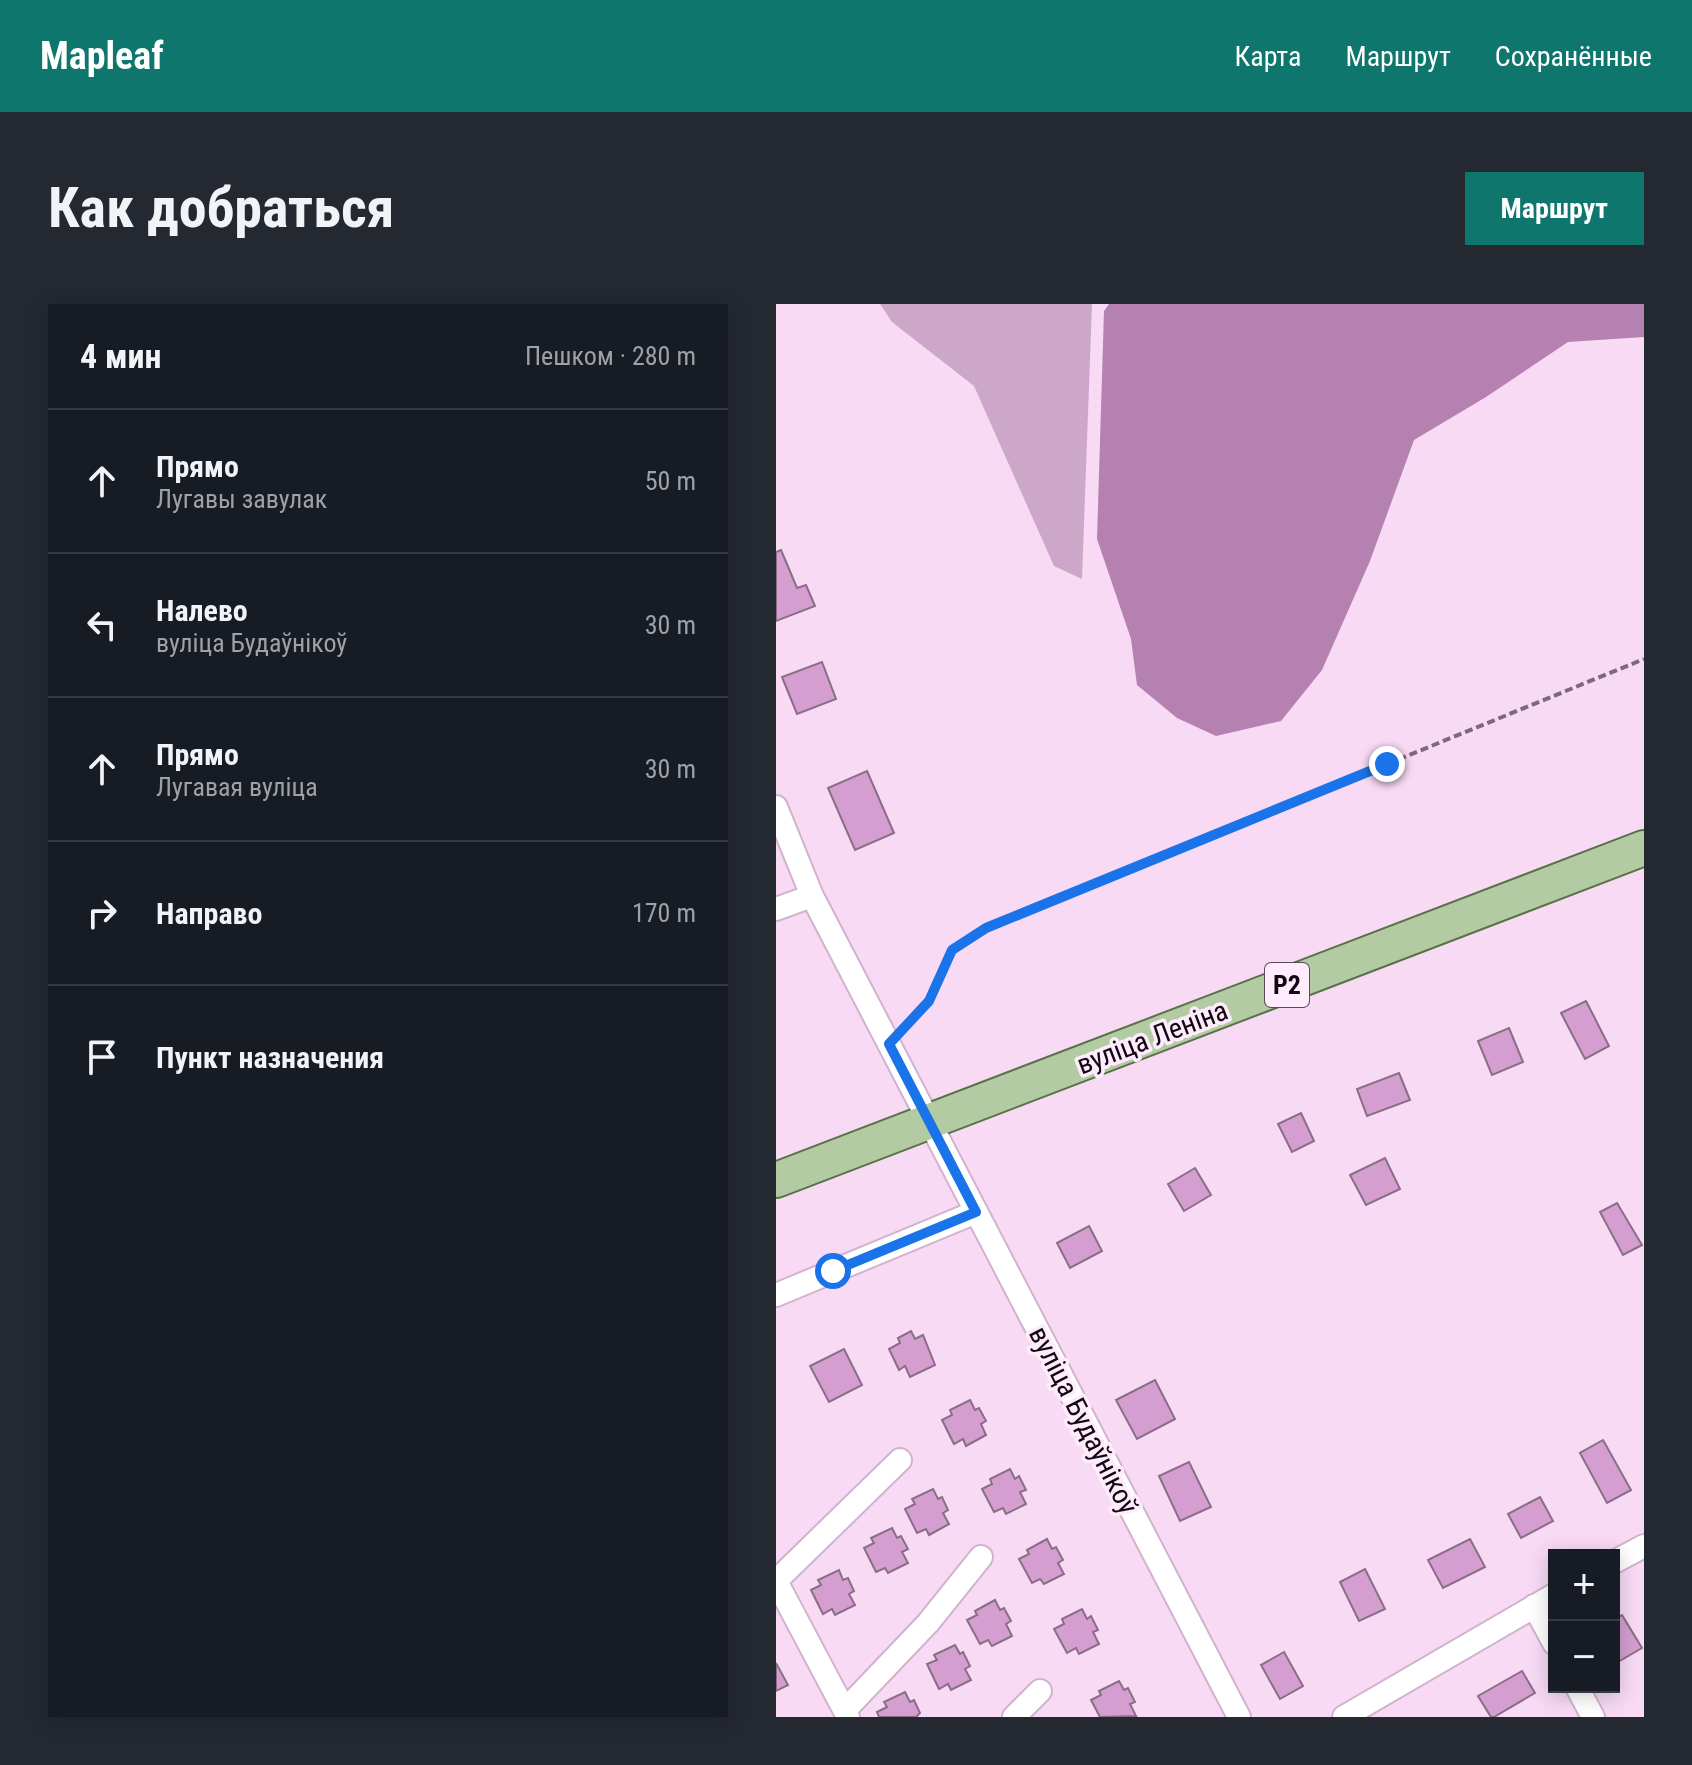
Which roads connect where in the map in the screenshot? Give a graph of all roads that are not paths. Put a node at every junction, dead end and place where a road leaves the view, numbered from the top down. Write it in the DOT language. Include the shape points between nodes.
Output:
graph roads {
  1 [pos="776,807"];
  2 [pos="1644,848"];
  3 [pos="812,896"];
  4 [pos="776,909"];
  5 [pos="929,1122"];
  6 [pos="776,1180"];
  7 [pos="976,1212"];
  8 [pos="776,1295"];
  9 [pos="900,1460"];
  10 [pos="1644,1546"];
  11 [pos="981,1557"];
  12 [pos="1620,1559"];
  13 [pos="1544,1601"];
  14 [pos="1549,1621"];
  15 [pos="1040,1691"];
  16 [pos="1580,1693"];
  17 [pos="846,1714"];
  18 [pos="1014,1717"];
  19 [pos="1239,1717"];
  20 [pos="1344,1717"];
  21 [pos="1593,1717"];
  1 -- 3 [label="street, вуліца Будаўнікоў"];
  2 -- 5 [label="main road, вуліца Леніна / Р2"];
  3 -- 4 [label="street"];
  3 -- 5 [label="street, вуліца Будаўнікоў"];
  5 -- 6 [label="main road, Р2"];
  5 -- 7 [label="street, вуліца Будаўнікоў"];
  7 -- 8 [label="street"];
  7 -- 19 [label="street, вуліца Будаўнікоў"];
  9 -- 17 [label="street" via="776,1581"];
  10 -- 12 [label="street"];
  11 -- 17 [label="street"];
  13 -- 14 [label="street"];
  13 -- 20 [label="street"];
  15 -- 18 [label="street"];
  16 -- 21 [label="street"];
}
